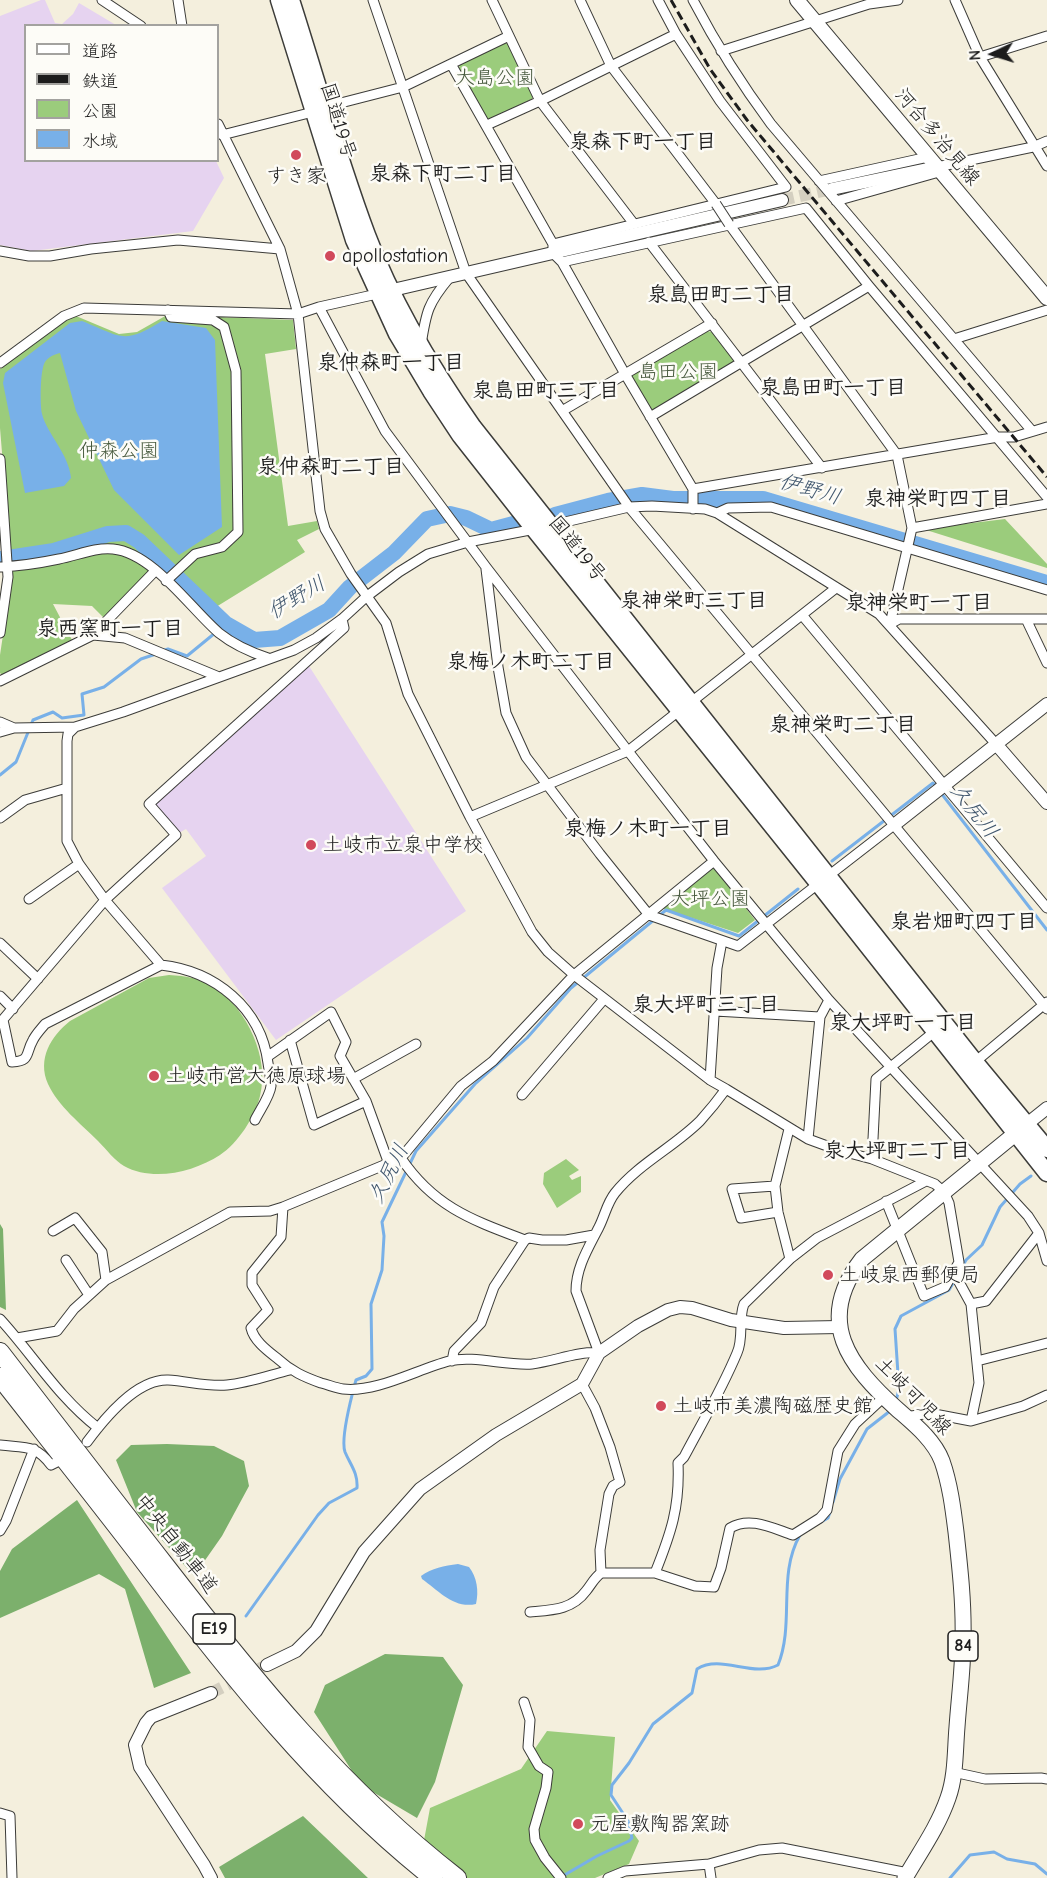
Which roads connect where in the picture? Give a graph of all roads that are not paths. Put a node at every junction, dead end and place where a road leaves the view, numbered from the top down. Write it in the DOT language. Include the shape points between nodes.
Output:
graph roads {
  1 [pos="102,0"];
  2 [pos="178,0"];
  3 [pos="279,0"];
  4 [pos="291,0"];
  5 [pos="373,0"];
  6 [pos="492,0"];
  7 [pos="580,0"];
  8 [pos="658,0"];
  9 [pos="693,0"];
  10 [pos="797,0"];
  11 [pos="898,0"];
  12 [pos="956,0"];
  13 [pos="868,2"];
  14 [pos="814,22"];
  15 [pos="138,24"];
  16 [pos="183,24"];
  17 [pos="676,34"];
  18 [pos="509,36"];
  19 [pos="1047,36"];
  20 [pos="721,51"];
  21 [pos="980,57"];
  22 [pos="451,64"];
  23 [pos="611,66"];
  24 [pos="403,87"];
  25 [pos="540,101"];
  26 [pos="319,109"];
  27 [pos="487,125"];
  28 [pos="219,127"];
  29 [pos="222,135"];
  30 [pos="1047,141"];
  31 [pos="1034,147"];
  32 [pos="935,165"];
  33 [pos="1047,166"];
  34 [pos="819,181"];
  35 [pos="834,195"];
  36 [pos="782,200"];
  37 [pos="716,204"];
  38 [pos="634,224"];
  39 [pos="729,224"];
  40 [pos="649,242"];
  41 [pos="280,249"];
  42 [pos="0,251"];
  43 [pos="556,253"];
  44 [pos="466,273"];
  45 [pos="450,278"];
  46 [pos="869,286"];
  47 [pos="384,292"];
  48 [pos="1047,298"];
  49 [pos="319,307"];
  50 [pos="168,310"];
  51 [pos="1047,310"];
  52 [pos="298,314"];
  53 [pos="712,323"];
  54 [pos="803,326"];
  55 [pos="954,339"];
  56 [pos="421,348"];
  57 [pos="0,363"];
  58 [pos="741,364"];
  59 [pos="625,374"];
  60 [pos="562,411"];
  61 [pos="650,417"];
  62 [pos="1047,427"];
  63 [pos="1032,431"];
  64 [pos="998,437"];
  65 [pos="897,455"];
  66 [pos="0,459"];
  67 [pos="822,468"];
  68 [pos="693,489"];
  69 [pos="1047,496"];
  70 [pos="1047,504"];
  71 [pos="629,507"];
  72 [pos="693,509"];
  73 [pos="717,513"];
  74 [pos="542,528"];
  75 [pos="912,528"];
  76 [pos="468,542"];
  77 [pos="908,547"];
  78 [pos="4,567"];
  79 [pos="486,567"];
  80 [pos="156,572"];
  81 [pos="166,581"];
  82 [pos="836,588"];
  83 [pos="1047,590"];
  84 [pos="363,593"];
  85 [pos="802,615"];
  86 [pos="342,619"];
  87 [pos="1026,619"];
  88 [pos="1047,619"];
  89 [pos="890,624"];
  90 [pos="0,632"];
  91 [pos="93,635"];
  92 [pos="751,654"];
  93 [pos="268,658"];
  94 [pos="1047,663"];
  95 [pos="219,677"];
  96 [pos="0,681"];
  97 [pos="1047,704"];
  98 [pos="685,707"];
  99 [pos="0,722"];
  100 [pos="75,727"];
  101 [pos="19,728"];
  102 [pos="0,732"];
  103 [pos="996,744"];
  104 [pos="628,751"];
  105 [pos="547,785"];
  106 [pos="944,786"];
  107 [pos="67,788"];
  108 [pos="1047,802"];
  109 [pos="470,817"];
  110 [pos="0,818"];
  111 [pos="894,825"];
  112 [pos="714,861"];
  113 [pos="79,864"];
  114 [pos="823,879"];
  115 [pos="29,899"];
  116 [pos="105,900"];
  117 [pos="1047,908"];
  118 [pos="650,915"];
  119 [pos="768,925"];
  120 [pos="722,941"];
  121 [pos="0,943"];
  122 [pos="162,965"];
  123 [pos="574,975"];
  124 [pos="38,979"];
  125 [pos="0,996"];
  126 [pos="604,999"];
  127 [pos="829,1000"];
  128 [pos="1046,1005"];
  129 [pos="13,1009"];
  130 [pos="716,1011"];
  131 [pos="820,1017"];
  132 [pos="1,1022"];
  133 [pos="934,1032"];
  134 [pos="290,1040"];
  135 [pos="416,1044"];
  136 [pos="267,1057"];
  137 [pos="975,1062"];
  138 [pos="891,1066"];
  139 [pos="353,1079"];
  140 [pos="710,1080"];
  141 [pos="726,1089"];
  142 [pos="522,1095"];
  143 [pos="366,1101"];
  144 [pos="1047,1108"];
  145 [pos="255,1120"];
  146 [pos="789,1129"];
  147 [pos="1022,1129"];
  148 [pos="808,1138"];
  149 [pos="1047,1149"];
  150 [pos="872,1159"];
  151 [pos="389,1164"];
  152 [pos="405,1164"];
  153 [pos="981,1164"];
  154 [pos="1047,1173"];
  155 [pos="926,1181"];
  156 [pos="775,1186"];
  157 [pos="944,1191"];
  158 [pos="886,1201"];
  159 [pos="284,1207"];
  160 [pos="778,1212"];
  161 [pos="897,1229"];
  162 [pos="53,1231"];
  163 [pos="1039,1233"];
  164 [pos="594,1235"];
  165 [pos="525,1240"];
  166 [pos="790,1259"];
  167 [pos="66,1260"];
  168 [pos="1047,1261"];
  169 [pos="959,1262"];
  170 [pos="106,1280"];
  171 [pos="89,1295"];
  172 [pos="970,1304"];
  173 [pos="0,1319"];
  174 [pos="741,1322"];
  175 [pos="839,1327"];
  176 [pos="17,1338"];
  177 [pos="1047,1342"];
  178 [pos="0,1352"];
  179 [pos="599,1353"];
  180 [pos="452,1361"];
  181 [pos="977,1361"];
  182 [pos="290,1370"];
  183 [pos="0,1377"];
  184 [pos="582,1384"];
  185 [pos="1047,1395"];
  186 [pos="886,1399"];
  187 [pos="903,1415"];
  188 [pos="971,1421"];
  189 [pos="98,1428"];
  190 [pos="87,1442"];
  191 [pos="0,1445"];
  192 [pos="34,1449"];
  193 [pos="59,1461"];
  194 [pos="3,1520"];
  195 [pos="0,1531"];
  196 [pos="601,1573"];
  197 [pos="655,1573"];
  198 [pos="530,1612"];
  199 [pos="267,1665"];
  200 [pos="211,1693"];
  201 [pos="524,1702"];
  202 [pos="953,1772"];
  203 [pos="1047,1779"];
  204 [pos="0,1813"];
  205 [pos="709,1864"];
  206 [pos="660,1868"];
  207 [pos="906,1875"];
  208 [pos="12,1878"];
  209 [pos="211,1878"];
  210 [pos="433,1878"];
  211 [pos="457,1878"];
  212 [pos="561,1878"];
  213 [pos="608,1878"];
  214 [pos="662,1878"];
  215 [pos="711,1878"];
  1 -- 15 [label="street"];
  2 -- 16 [label="street"];
  3 -- 26 [label="highway, 国道19号"];
  4 -- 26 [label="highway, 国道19号"];
  5 -- 24 [label="street"];
  6 -- 18 [label="street"];
  7 -- 23 [label="street"];
  8 -- 17 [label="street"];
  9 -- 20 [label="street"];
  10 -- 14 [label="main road, 河合多治見線"];
  11 -- 13 [label="street"];
  12 -- 21 [label="street"];
  13 -- 14 [label="street"];
  14 -- 20 [label="street"];
  14 -- 32 [label="main road, 河合多治見線"];
  17 -- 23 [label="street"];
  17 -- 37 [label="street" via="720,101 786,187"];
  18 -- 22 [label="street"];
  18 -- 25 [label="street"];
  19 -- 21 [label="street"];
  20 -- 34 [label="street" via="771,124"];
  21 -- 31 [label="street"];
  22 -- 24 [label="street"];
  22 -- 27 [label="street"];
  23 -- 25 [label="street"];
  23 -- 37 [label="street"];
  24 -- 26 [label="street"];
  24 -- 44 [label="street"];
  25 -- 27 [label="street"];
  25 -- 38 [label="street"];
  26 -- 29 [label="street"];
  26 -- 47 [label="highway, 国道19号"];
  27 -- 43 [label="street"];
  28 -- 29 [label="street"];
  29 -- 41 [label="street"];
  30 -- 31 [label="street"];
  31 -- 32 [label="street"];
  31 -- 33 [label="street"];
  32 -- 34 [label="street"];
  32 -- 35 [label="street"];
  32 -- 48 [label="main road, 河合多治見線"];
  34 -- 35 [label="street"];
  35 -- 55 [label="street"];
  36 -- 43 [label="street"];
  37 -- 38 [label="street"];
  37 -- 39 [label="street, bridge"];
  38 -- 43 [label="street"];
  39 -- 40 [label="street"];
  39 -- 46 [label="street" via="806,208"];
  39 -- 54 [label="street"];
  40 -- 43 [label="street"];
  40 -- 53 [label="street"];
  41 -- 42 [label="street" via="178,240 50,256"];
  41 -- 52 [label="street"];
  43 -- 44 [label="street"];
  43 -- 59 [label="street"];
  44 -- 45 [label="street"];
  44 -- 60 [label="street"];
  45 -- 47 [label="street"];
  45 -- 56 [label="street" via="429,306"];
  46 -- 54 [label="street"];
  46 -- 64 [label="street"];
  47 -- 49 [label="street"];
  47 -- 56 [label="highway, 国道19号"];
  47 -- 74 [label="highway, 国道19号" via="397,334 460,435"];
  49 -- 52 [label="street"];
  49 -- 76 [label="street" via="385,431"];
  50 -- 52 [label="street"];
  50 -- 57 [label="street" via="84,308 64,316"];
  50 -- 81 [label="street" via="171,316 213,320 224,327 236,371 238,532 222,547 195,554"];
  51 -- 55 [label="street"];
  52 -- 84 [label="street" via="320,511 325,529"];
  53 -- 58 [label="street"];
  53 -- 59 [label="street"];
  54 -- 58 [label="street"];
  54 -- 65 [label="street"];
  55 -- 63 [label="street"];
  56 -- 74 [label="highway, 国道19号"];
  58 -- 61 [label="street"];
  58 -- 67 [label="street"];
  59 -- 60 [label="street"];
  59 -- 61 [label="street"];
  60 -- 71 [label="street"];
  61 -- 68 [label="street"];
  62 -- 63 [label="street"];
  63 -- 64 [label="street"];
  64 -- 65 [label="street"];
  64 -- 69 [label="street"];
  65 -- 67 [label="street"];
  65 -- 75 [label="street"];
  66 -- 78 [label="street" via="7,551"];
  67 -- 68 [label="street"];
  68 -- 72 [label="street"];
  70 -- 75 [label="street"];
  71 -- 72 [label="street"];
  71 -- 74 [label="street"];
  71 -- 92 [label="street"];
  72 -- 73 [label="street"];
  73 -- 77 [label="street" via="728,508 771,507"];
  73 -- 82 [label="street"];
  74 -- 76 [label="street"];
  74 -- 98 [label="highway, 国道19号"];
  75 -- 77 [label="street"];
  76 -- 79 [label="street"];
  76 -- 84 [label="street" via="428,554"];
  77 -- 83 [label="street"];
  77 -- 89 [label="street"];
  78 -- 80 [label="street" via="107,548 128,552"];
  78 -- 90 [label="street" via="8,577"];
  79 -- 104 [label="street"];
  79 -- 105 [label="street" via="506,713 526,757"];
  80 -- 81 [label="street"];
  80 -- 91 [label="street"];
  81 -- 93 [label="street" via="220,634 243,649"];
  82 -- 85 [label="street"];
  82 -- 89 [label="street"];
  84 -- 86 [label="street"];
  84 -- 109 [label="street" via="386,623 408,694"];
  85 -- 92 [label="street"];
  85 -- 106 [label="street"];
  86 -- 93 [label="street" via="294,650"];
  86 -- 116 [label="street" via="344,628 149,804 176,835"];
  87 -- 88 [label="street"];
  87 -- 89 [label="street" via="899,619"];
  87 -- 94 [label="street"];
  89 -- 103 [label="street"];
  91 -- 95 [label="street" via="125,638"];
  91 -- 96 [label="street"];
  92 -- 98 [label="street"];
  92 -- 111 [label="street"];
  93 -- 95 [label="street"];
  95 -- 100 [label="street"];
  97 -- 103 [label="street"];
  98 -- 104 [label="street"];
  98 -- 114 [label="highway, 国道19号"];
  99 -- 101 [label="street"];
  100 -- 101 [label="street"];
  100 -- 107 [label="street" via="67,741"];
  101 -- 102 [label="street"];
  103 -- 106 [label="street"];
  103 -- 108 [label="street"];
  104 -- 105 [label="street"];
  104 -- 112 [label="street"];
  105 -- 109 [label="street"];
  105 -- 118 [label="street"];
  106 -- 111 [label="street"];
  106 -- 117 [label="street"];
  107 -- 110 [label="street" via="25,800"];
  107 -- 113 [label="street" via="67,841"];
  109 -- 123 [label="street" via="532,932"];
  111 -- 114 [label="street"];
  111 -- 128 [label="street"];
  112 -- 118 [label="street"];
  112 -- 119 [label="street"];
  113 -- 115 [label="street"];
  113 -- 116 [label="street"];
  114 -- 119 [label="street"];
  114 -- 133 [label="highway, 国道19号"];
  114 -- 137 [label="highway, 国道19号"];
  116 -- 122 [label="street"];
  116 -- 124 [label="street"];
  118 -- 120 [label="street"];
  118 -- 123 [label="street"];
  119 -- 120 [label="street" via="738,946"];
  119 -- 127 [label="street"];
  120 -- 130 [label="street"];
  121 -- 124 [label="street"];
  122 -- 132 [label="street" via="45,1024 23,1062 12,1062"];
  122 -- 136 [label="street" via="181,967 224,988 257,1026"];
  123 -- 126 [label="street"];
  123 -- 152 [label="street" via="493,1061 461,1086"];
  124 -- 129 [label="street"];
  125 -- 129 [label="street"];
  126 -- 140 [label="street"];
  126 -- 142 [label="street"];
  127 -- 131 [label="street"];
  127 -- 138 [label="street"];
  128 -- 137 [label="street"];
  129 -- 132 [label="street"];
  130 -- 131 [label="street"];
  130 -- 140 [label="street"];
  131 -- 148 [label="street"];
  133 -- 138 [label="street"];
  133 -- 147 [label="highway, 国道19号"];
  134 -- 136 [label="street"];
  134 -- 139 [label="street" via="331,1012 346,1042 340,1056"];
  134 -- 143 [label="street" via="314,1125"];
  135 -- 139 [label="street"];
  136 -- 145 [label="street" via="271,1087"];
  137 -- 147 [label="highway, 国道19号"];
  138 -- 150 [label="street" via="876,1079"];
  138 -- 153 [label="street"];
  139 -- 143 [label="street"];
  140 -- 141 [label="street"];
  141 -- 146 [label="street"];
  141 -- 164 [label="street" via="699,1122 628,1178 614,1194"];
  143 -- 151 [label="street"];
  144 -- 147 [label="street"];
  146 -- 148 [label="street"];
  146 -- 156 [label="street"];
  147 -- 149 [label="highway, 国道19号"];
  147 -- 153 [label="main road, 土岐可児線 / 84"];
  147 -- 154 [label="highway, 国道19号"];
  148 -- 150 [label="street"];
  150 -- 155 [label="street"];
  151 -- 152 [label="street"];
  151 -- 159 [label="street"];
  152 -- 165 [label="street" via="456,1212"];
  153 -- 157 [label="main road, 土岐可児線 / 84"];
  153 -- 163 [label="street"];
  155 -- 157 [label="street"];
  155 -- 158 [label="street"];
  156 -- 160 [label="street"];
  156 -- 160 [label="street" via="732,1190 741,1218"];
  157 -- 161 [label="main road, 土岐可児線 / 84"];
  157 -- 169 [label="street"];
  158 -- 161 [label="street"];
  158 -- 166 [label="street" via="817,1238"];
  159 -- 170 [label="street" via="230,1212"];
  159 -- 182 [label="street" via="281,1237 252,1273 252,1285 268,1310 251,1328 266,1349"];
  160 -- 166 [label="street"];
  161 -- 169 [label="street" via="924,1296 945,1287"];
  161 -- 175 [label="main road, 土岐可児線 / 84" via="853,1271 843,1298"];
  162 -- 170 [label="street" via="75,1218 102,1252"];
  163 -- 168 [label="street"];
  163 -- 172 [label="street" via="986,1301"];
  164 -- 165 [label="street"];
  164 -- 179 [label="street" via="577,1277 576,1291"];
  165 -- 180 [label="street" via="494,1287 481,1323 454,1351"];
  166 -- 174 [label="street" via="744,1304"];
  167 -- 171 [label="street"];
  169 -- 172 [label="street" via="960,1282"];
  170 -- 171 [label="street"];
  171 -- 176 [label="street" via="57,1331"];
  172 -- 181 [label="street"];
  173 -- 176 [label="street"];
  174 -- 175 [label="street" via="784,1328"];
  174 -- 179 [label="street" via="680,1307 638,1326"];
  174 -- 197 [label="street" via="738,1351 678,1463 676,1516"];
  175 -- 186 [label="main road, 土岐可児線 / 84" via="856,1368"];
  176 -- 189 [label="street" via="80,1414"];
  177 -- 181 [label="street"];
  178 -- 211 [label="highway, 中央自動車道 / E19" via="299,1731 405,1836"];
  179 -- 180 [label="street" via="534,1364"];
  179 -- 184 [label="street"];
  180 -- 182 [label="street" via="356,1389 342,1389"];
  181 -- 188 [label="street" via="979,1383"];
  182 -- 189 [label="street" via="226,1385 155,1380 129,1396"];
  183 -- 210 [label="highway, 中央自動車道 / E19" via="247,1694 328,1784"];
  184 -- 196 [label="street" via="595,1408 620,1482 609,1494 600,1550"];
  184 -- 199 [label="street" via="496,1435 420,1489 364,1552 308,1641"];
  185 -- 188 [label="street"];
  186 -- 187 [label="main road, 土岐可児線 / 84"];
  186 -- 197 [label="street" via="855,1424 838,1451 827,1510 820,1518 793,1535 741,1521 730,1528 714,1587 695,1586"];
  187 -- 188 [label="street" via="929,1413"];
  187 -- 202 [label="main road, 土岐可児線 / 84" via="933,1445 941,1459 952,1503 963,1641"];
  189 -- 190 [label="street"];
  191 -- 192 [label="street"];
  192 -- 193 [label="street" via="51,1465"];
  192 -- 194 [label="street"];
  194 -- 195 [label="street"];
  196 -- 197 [label="street"];
  196 -- 198 [label="street" via="572,1605"];
  200 -- 209 [label="street" via="151,1717 135,1745 140,1767"];
  201 -- 212 [label="street" via="530,1720 528,1748 539,1766 548,1772 534,1829 535,1840"];
  202 -- 203 [label="street" via="985,1779"];
  202 -- 207 [label="main road, 土岐可児線 / 84" via="939,1821"];
  204 -- 208 [label="street" via="10,1816"];
  205 -- 206 [label="street"];
  205 -- 207 [label="street" via="782,1848"];
  205 -- 215 [label="street"];
  206 -- 213 [label="street" via="625,1870"];
  206 -- 214 [label="street"];
}
